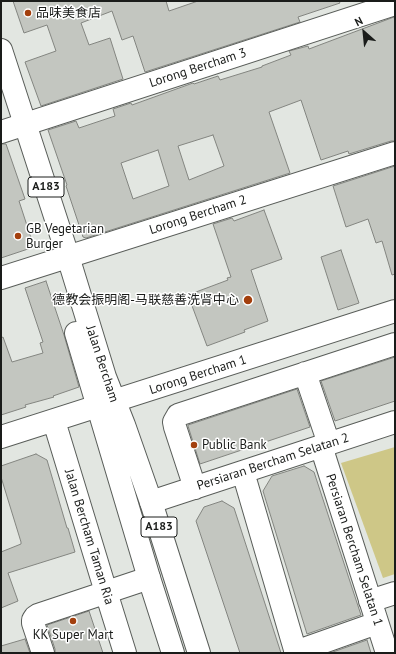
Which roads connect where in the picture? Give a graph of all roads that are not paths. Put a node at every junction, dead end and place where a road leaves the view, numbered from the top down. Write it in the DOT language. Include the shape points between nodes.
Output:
graph roads {
  1 [pos="395,4"];
  2 [pos="1,50"];
  3 [pos="1,84"];
  4 [pos="14,128"];
  5 [pos="395,152"];
  6 [pos="62,259"];
  7 [pos="1,278"];
  8 [pos="395,312"];
  9 [pos="395,344"];
  10 [pos="305,373"];
  11 [pos="106,404"];
  12 [pos="54,421"];
  13 [pos="395,422"];
  14 [pos="1,437"];
  15 [pos="325,445"];
  16 [pos="243,472"];
  17 [pos="195,488"];
  18 [pos="151,502"];
  19 [pos="148,578"];
  20 [pos="106,592"];
  21 [pos="395,593"];
  22 [pos="370,601"];
  23 [pos="377,623"];
  24 [pos="296,652"];
  25 [pos="43,653"];
  26 [pos="125,653"];
  27 [pos="172,653"];
  28 [pos="199,653"];
  29 [pos="387,653"];
  1 -- 4 [label="street, Lorong Bercham 3"];
  2 -- 4 [label="street, Jalan Bercham / A183"];
  3 -- 4 [label="street, Jalan Bercham / A183"];
  4 -- 6 [label="street, Jalan Bercham / A183"];
  5 -- 6 [label="street, Lorong Bercham 2"];
  6 -- 7 [label="street, Lorong Bercham 2"];
  6 -- 11 [label="street, Jalan Bercham / A183" via="105,377"];
  8 -- 11 [label="street, Lorong Bercham 1"];
  9 -- 10 [label="street"];
  10 -- 15 [label="street, Persiaran Bercham Selatan 1"];
  10 -- 17 [label="street" via="178,415 174,422 175,427"];
  11 -- 12 [label="street, Lorong Bercham 1"];
  11 -- 18 [label="street, Jalan Bercham / A183" via="124,425"];
  11 -- 19 [label="street, Jalan Bercham / A183"];
  12 -- 14 [label="street, Lorong Bercham 1"];
  12 -- 20 [label="street, Jalan Bercham Taman Ria"];
  13 -- 15 [label="street, Persiaran Bercham Selatan 2"];
  15 -- 16 [label="street, Persiaran Bercham Selatan 2"];
  15 -- 22 [label="street, Persiaran Bercham Selatan 1"];
  16 -- 17 [label="street, Persiaran Bercham Selatan 2"];
  16 -- 24 [label="street"];
  17 -- 18 [label="street, Persiaran Bercham Selatan 2"];
  18 -- 28 [label="street, Jalan Bercham / A183"];
  19 -- 20 [label="street"];
  19 -- 27 [label="street, Jalan Bercham / A183"];
  20 -- 25 [label="street" via="35,617 33,623"];
  20 -- 26 [label="street, Jalan Bercham Taman Ria"];
  21 -- 22 [label="street"];
  22 -- 23 [label="street, Persiaran Bercham Selatan 1"];
  23 -- 24 [label="street"];
  23 -- 29 [label="street, Persiaran Bercham Selatan 1"];
}
